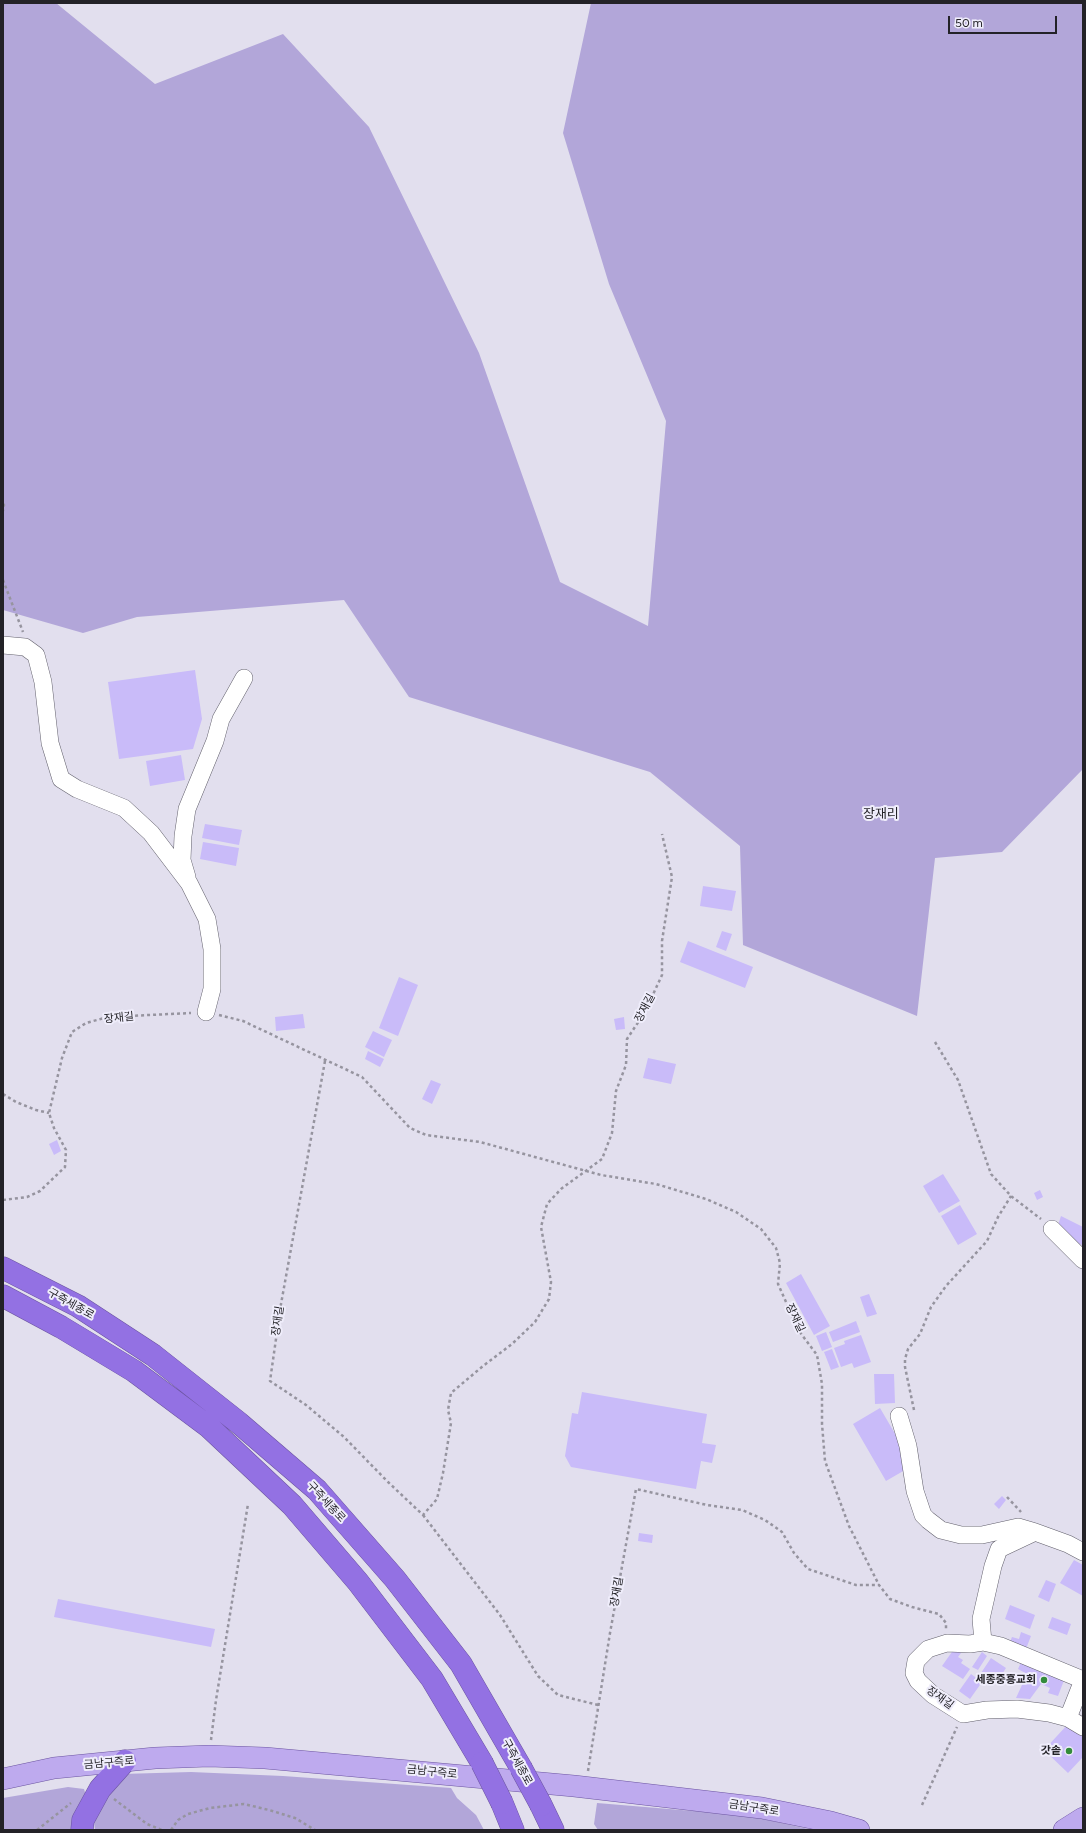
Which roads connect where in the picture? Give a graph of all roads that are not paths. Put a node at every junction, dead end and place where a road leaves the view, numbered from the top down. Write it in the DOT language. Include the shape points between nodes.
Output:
graph roads {
  1 [pos="3,645"];
  2 [pos="244,678"];
  3 [pos="189,883"];
  4 [pos="206,1012"];
  5 [pos="1052,1229"];
  6 [pos="1083,1260"];
  7 [pos="3,1268"];
  8 [pos="3,1296"];
  9 [pos="907,1414"];
  10 [pos="1035,1532"];
  11 [pos="1083,1552"];
  12 [pos="983,1642"];
  13 [pos="1083,1680"];
  14 [pos="1068,1718"];
  15 [pos="1083,1727"];
  16 [pos="125,1761"];
  17 [pos="3,1779"];
  18 [pos="1083,1818"];
  19 [pos="506,1819"];
  20 [pos="82,1830"];
  21 [pos="553,1830"];
  22 [pos="859,1830"];
  23 [pos="1064,1830"];
  1 -- 3 [label="street" via="25,647 36,655 43,682 50,743 61,779 77,789 124,808 151,833"];
  2 -- 3 [label="street" via="221,719 215,741 187,809 182,836 182,860"];
  3 -- 4 [label="street" via="207,919 212,949 212,989"];
  5 -- 6 [label="street"];
  7 -- 21 [label="highway, 구즉세종로, bridge" via="78,1306 153,1355 239,1423 317,1490 395,1579 461,1664 521,1768"];
  8 -- 19 [label="highway, bridge" via="134,1371 209,1427 292,1505 358,1582 432,1679 482,1763"];
  9 -- 10 [label="street" via="908,1446 915,1491 923,1515 928,1520 941,1530 961,1536 1018,1528"];
  10 -- 11 [label="street"];
  10 -- 12 [label="street" via="999,1549 981,1619"];
  12 -- 13 [label="street, 장재길" via="1001,1646"];
  12 -- 14 [label="street, 장재길" via="947,1643 928,1648 916,1661 914,1673 918,1681 933,1695 963,1714 1017,1709 1049,1712"];
  13 -- 14 [label="street, 장재길"];
  14 -- 15 [label="street, 장재길"];
  16 -- 17 [label="main road, 금남구즉로" via="54,1768"];
  16 -- 20 [label="highway" via="100,1789 83,1820"];
  16 -- 22 [label="main road, 금남구즉로" via="209,1756 273,1758 762,1808"];
  18 -- 23 [label="main road"];
}
